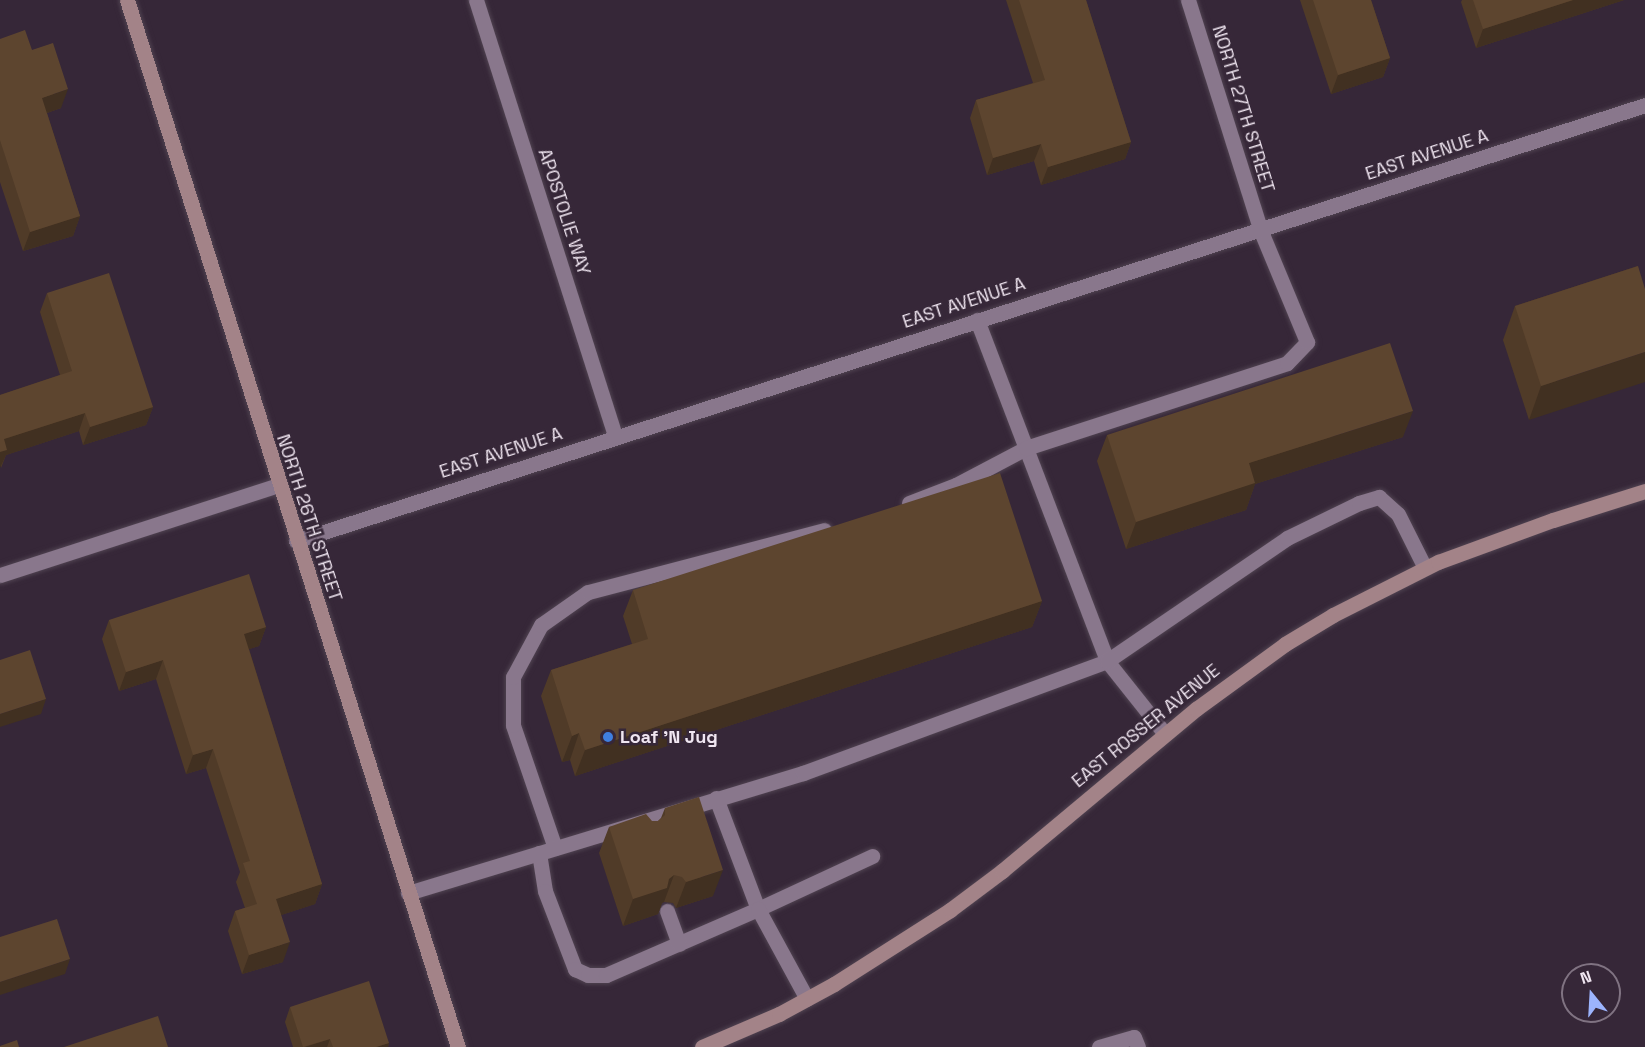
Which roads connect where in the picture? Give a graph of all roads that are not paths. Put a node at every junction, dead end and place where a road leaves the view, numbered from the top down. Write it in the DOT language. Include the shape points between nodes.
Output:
graph roads {
  1 [pos="127,0"];
  2 [pos="476,0"];
  3 [pos="1188,0"];
  4 [pos="1645,105"];
  5 [pos="1260,229"];
  6 [pos="977,320"];
  7 [pos="615,436"];
  8 [pos="1026,448"];
  9 [pos="278,485"];
  10 [pos="1645,490"];
  11 [pos="890,510"];
  12 [pos="834,527"];
  13 [pos="296,541"];
  14 [pos="1425,568"];
  15 [pos="0,575"];
  16 [pos="1107,661"];
  17 [pos="1165,734"];
  18 [pos="716,798"];
  19 [pos="642,820"];
  20 [pos="646,838"];
  21 [pos="555,848"];
  22 [pos="538,854"];
  23 [pos="872,856"];
  24 [pos="408,893"];
  25 [pos="758,909"];
  26 [pos="667,911"];
  27 [pos="679,944"];
  28 [pos="807,999"];
  29 [pos="1136,1042"];
  30 [pos="458,1047"];
  31 [pos="702,1047"];
  32 [pos="1099,1047"];
  1 -- 9 [label="street, NORTH 26TH STREET"];
  2 -- 7 [label="street, APOSTOLIE WAY"];
  3 -- 5 [label="street, NORTH 27TH STREET"];
  4 -- 5 [label="street, EAST AVENUE A"];
  5 -- 6 [label="street, EAST AVENUE A"];
  5 -- 8 [label="street, NORTH 27TH STREET" via="1307,342 1287,363"];
  6 -- 7 [label="street, EAST AVENUE A"];
  6 -- 8 [label="street"];
  7 -- 13 [label="street, EAST AVENUE A"];
  8 -- 11 [label="street" via="956,485"];
  8 -- 16 [label="street"];
  9 -- 13 [label="street, NORTH 26TH STREET"];
  9 -- 15 [label="street"];
  10 -- 14 [label="street, EAST ROSSER AVENUE"];
  12 -- 21 [label="street" via="588,592 541,625 513,676 513,725"];
  13 -- 24 [label="street, NORTH 26TH STREET"];
  14 -- 16 [label="street" via="1398,514 1379,497 1287,538"];
  14 -- 17 [label="street, EAST ROSSER AVENUE" via="1285,644"];
  16 -- 17 [label="street"];
  16 -- 18 [label="street" via="803,773"];
  17 -- 28 [label="street, EAST ROSSER AVENUE" via="950,910 892,950"];
  18 -- 19 [label="street"];
  18 -- 25 [label="street"];
  19 -- 20 [label="street"];
  19 -- 21 [label="street"];
  21 -- 22 [label="street"];
  22 -- 24 [label="street"];
  22 -- 27 [label="street" via="545,891 575,969 588,975 606,975"];
  23 -- 25 [label="street"];
  24 -- 30 [label="street, NORTH 26TH STREET"];
  25 -- 27 [label="street"];
  25 -- 28 [label="street"];
  26 -- 27 [label="street"];
  28 -- 31 [label="street, EAST ROSSER AVENUE"];
  29 -- 32 [label="street"];
}
